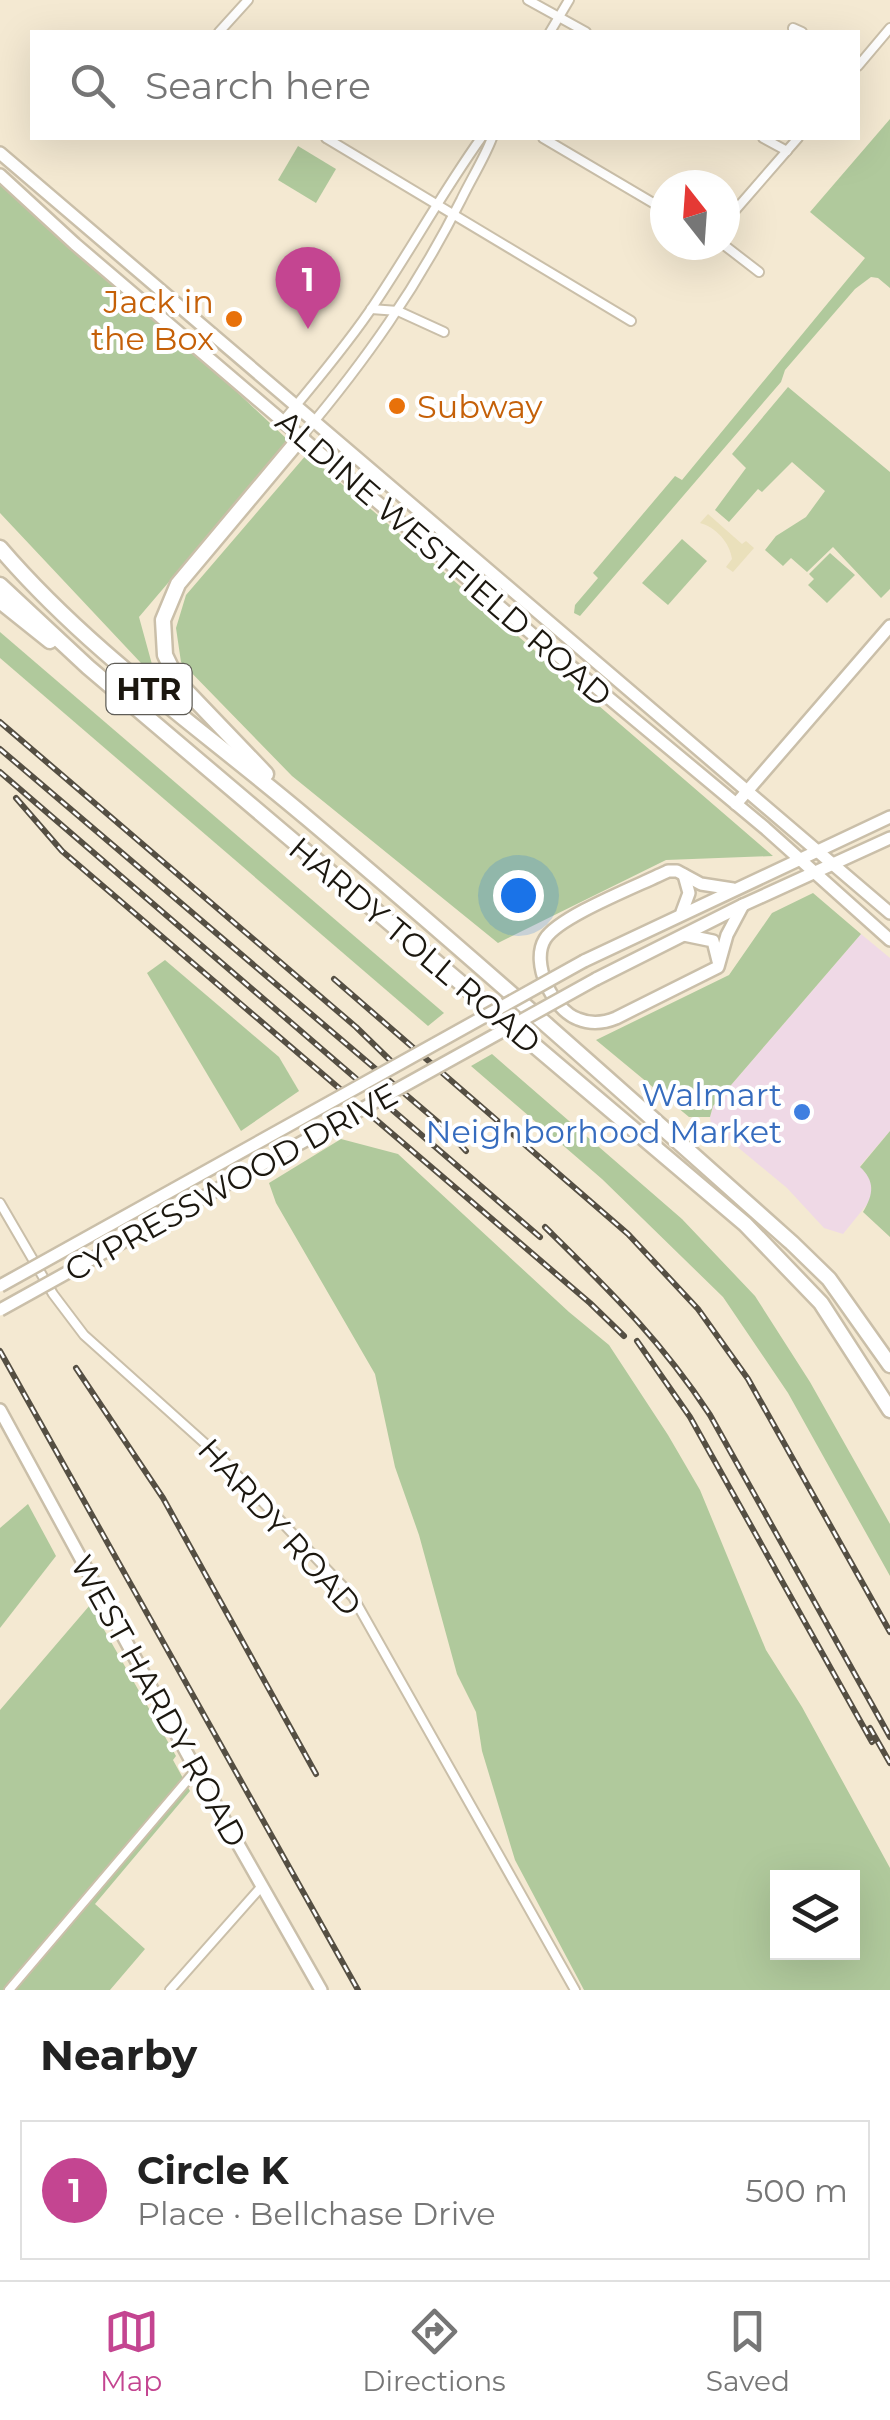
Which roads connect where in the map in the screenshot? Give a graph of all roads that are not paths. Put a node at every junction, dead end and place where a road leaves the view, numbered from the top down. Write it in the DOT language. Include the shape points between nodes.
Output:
graph roads {
  1 [pos="248,0"];
  2 [pos="528,0"];
  3 [pos="569,0"];
  4 [pos="558,18"];
  5 [pos="890,28"];
  6 [pos="222,30"];
  7 [pos="551,30"];
  8 [pos="582,30"];
  9 [pos="860,63"];
  10 [pos="329,140"];
  11 [pos="480,140"];
  12 [pos="491,140"];
  13 [pos="547,140"];
  14 [pos="767,140"];
  15 [pos="796,140"];
  16 [pos="786,151"];
  17 [pos="0,153"];
  18 [pos="0,174"];
  19 [pos="36,185"];
  20 [pos="25,198"];
  21 [pos="650,201"];
  22 [pos="434,204"];
  23 [pos="740,205"];
  24 [pos="454,214"];
  25 [pos="740,257"];
  26 [pos="760,272"];
  27 [pos="139,274"];
  28 [pos="128,288"];
  29 [pos="370,310"];
  30 [pos="398,311"];
  31 [pos="631,321"];
  32 [pos="444,332"];
  33 [pos="296,406"];
  34 [pos="283,421"];
  35 [pos="314,421"];
  36 [pos="302,436"];
  37 [pos="446,532"];
  38 [pos="0,548"];
  39 [pos="432,548"];
  40 [pos="0,585"];
  41 [pos="0,601"];
  42 [pos="546,619"];
  43 [pos="890,626"];
  44 [pos="532,634"];
  45 [pos="88,667"];
  46 [pos="648,706"];
  47 [pos="634,720"];
  48 [pos="749,790"];
  49 [pos="736,804"];
  50 [pos="890,817"];
  51 [pos="308,818"];
  52 [pos="765,828"];
  53 [pos="890,838"];
  54 [pos="866,849"];
  55 [pos="818,852"];
  56 [pos="800,860"];
  57 [pos="832,864"];
  58 [pos="814,872"];
  59 [pos="768,874"];
  60 [pos="684,875"];
  61 [pos="733,889"];
  62 [pos="868,897"];
  63 [pos="743,906"];
  64 [pos="682,912"];
  65 [pos="890,913"];
  66 [pos="684,935"];
  67 [pos="890,940"];
  68 [pos="718,967"];
  69 [pos="0,1203"];
  70 [pos="0,1286"];
  71 [pos="0,1310"];
  72 [pos="890,1365"];
  73 [pos="0,1410"];
  74 [pos="890,1410"];
  75 [pos="196,1770"];
  76 [pos="262,1886"];
  77 [pos="9,1990"];
  78 [pos="170,1990"];
  79 [pos="321,1990"];
  80 [pos="575,1990"];
  1 -- 6 [label="street"];
  2 -- 4 [label="street"];
  3 -- 4 [label="street"];
  4 -- 7 [label="street"];
  4 -- 8 [label="street"];
  5 -- 9 [label="street"];
  10 -- 22 [label="street"];
  11 -- 22 [label="street"];
  12 -- 24 [label="street"];
  13 -- 21 [label="street"];
  14 -- 16 [label="street"];
  15 -- 16 [label="street"];
  16 -- 23 [label="street"];
  17 -- 19 [label="main road, ALDINE WESTFIELD ROAD"];
  18 -- 20 [label="main road, ALDINE WESTFIELD ROAD"];
  19 -- 20 [label="main road"];
  19 -- 27 [label="main road, ALDINE WESTFIELD ROAD"];
  20 -- 28 [label="main road, ALDINE WESTFIELD ROAD"];
  22 -- 24 [label="street"];
  22 -- 29 [label="street"];
  24 -- 30 [label="street"];
  24 -- 31 [label="street"];
  25 -- 26 [label="street"];
  27 -- 28 [label="main road"];
  27 -- 33 [label="main road, ALDINE WESTFIELD ROAD"];
  28 -- 34 [label="main road, ALDINE WESTFIELD ROAD"];
  29 -- 30 [label="street"];
  29 -- 33 [label="street"];
  30 -- 32 [label="street"];
  30 -- 35 [label="street"];
  33 -- 34 [label="street"];
  33 -- 35 [label="main road, ALDINE WESTFIELD ROAD"];
  34 -- 36 [label="main road, ALDINE WESTFIELD ROAD"];
  35 -- 36 [label="street"];
  35 -- 37 [label="main road, ALDINE WESTFIELD ROAD"];
  36 -- 39 [label="main road, ALDINE WESTFIELD ROAD"];
  36 -- 51 [label="highway" via="178,584 162,632 178,682"];
  37 -- 39 [label="main road"];
  37 -- 42 [label="main road, ALDINE WESTFIELD ROAD"];
  38 -- 51 [label="highway, HARDY TOLL ROAD / HTR" via="104,652"];
  39 -- 44 [label="main road, ALDINE WESTFIELD ROAD"];
  40 -- 45 [label="highway, HARDY TOLL ROAD / HTR"];
  41 -- 45 [label="highway"];
  42 -- 44 [label="main road"];
  42 -- 46 [label="main road, ALDINE WESTFIELD ROAD"];
  43 -- 48 [label="main road"];
  44 -- 47 [label="main road, ALDINE WESTFIELD ROAD"];
  45 -- 74 [label="highway, HARDY TOLL ROAD / HTR" via="744,1224 821,1303"];
  46 -- 47 [label="main road"];
  46 -- 48 [label="main road, ALDINE WESTFIELD ROAD"];
  47 -- 49 [label="main road, ALDINE WESTFIELD ROAD"];
  48 -- 49 [label="main road"];
  48 -- 55 [label="main road, ALDINE WESTFIELD ROAD"];
  49 -- 52 [label="main road, ALDINE WESTFIELD ROAD"];
  50 -- 55 [label="main road, CYPRESSWOOD DRIVE"];
  51 -- 72 [label="highway, HARDY TOLL ROAD / HTR" via="794,1244 829,1279"];
  52 -- 56 [label="main road, ALDINE WESTFIELD ROAD"];
  52 -- 59 [label="main road" via="778,850"];
  53 -- 54 [label="main road, CYPRESSWOOD DRIVE"];
  54 -- 57 [label="main road, CYPRESSWOOD DRIVE"];
  54 -- 62 [label="main road" via="854,866"];
  55 -- 56 [label="main road, CYPRESSWOOD DRIVE"];
  55 -- 57 [label="main road, ALDINE WESTFIELD ROAD"];
  56 -- 58 [label="main road, ALDINE WESTFIELD ROAD"];
  56 -- 59 [label="main road, CYPRESSWOOD DRIVE"];
  57 -- 58 [label="main road, CYPRESSWOOD DRIVE"];
  57 -- 62 [label="main road, ALDINE WESTFIELD ROAD"];
  58 -- 63 [label="main road, CYPRESSWOOD DRIVE"];
  58 -- 67 [label="main road, ALDINE WESTFIELD ROAD"];
  59 -- 61 [label="main road, CYPRESSWOOD DRIVE"];
  60 -- 61 [label="main road"];
  60 -- 64 [label="main road" via="689,893"];
  60 -- 68 [label="main road" via="668,872 562,923 544,940 542,974 568,1013 599,1022"];
  61 -- 64 [label="main road, CYPRESSWOOD DRIVE"];
  62 -- 65 [label="main road, ALDINE WESTFIELD ROAD"];
  63 -- 66 [label="main road, CYPRESSWOOD DRIVE"];
  63 -- 68 [label="main road"];
  64 -- 70 [label="main road, CYPRESSWOOD DRIVE, bridge"];
  66 -- 68 [label="main road" via="713,941"];
  66 -- 71 [label="main road, CYPRESSWOOD DRIVE, bridge"];
  69 -- 80 [label="street, HARDY ROAD" via="84,1336 219,1456 353,1597"];
  73 -- 75 [label="main road, WEST HARDY ROAD"];
  75 -- 76 [label="main road, WEST HARDY ROAD"];
  75 -- 77 [label="street"];
  76 -- 78 [label="street"];
  76 -- 79 [label="main road, WEST HARDY ROAD"];
}
